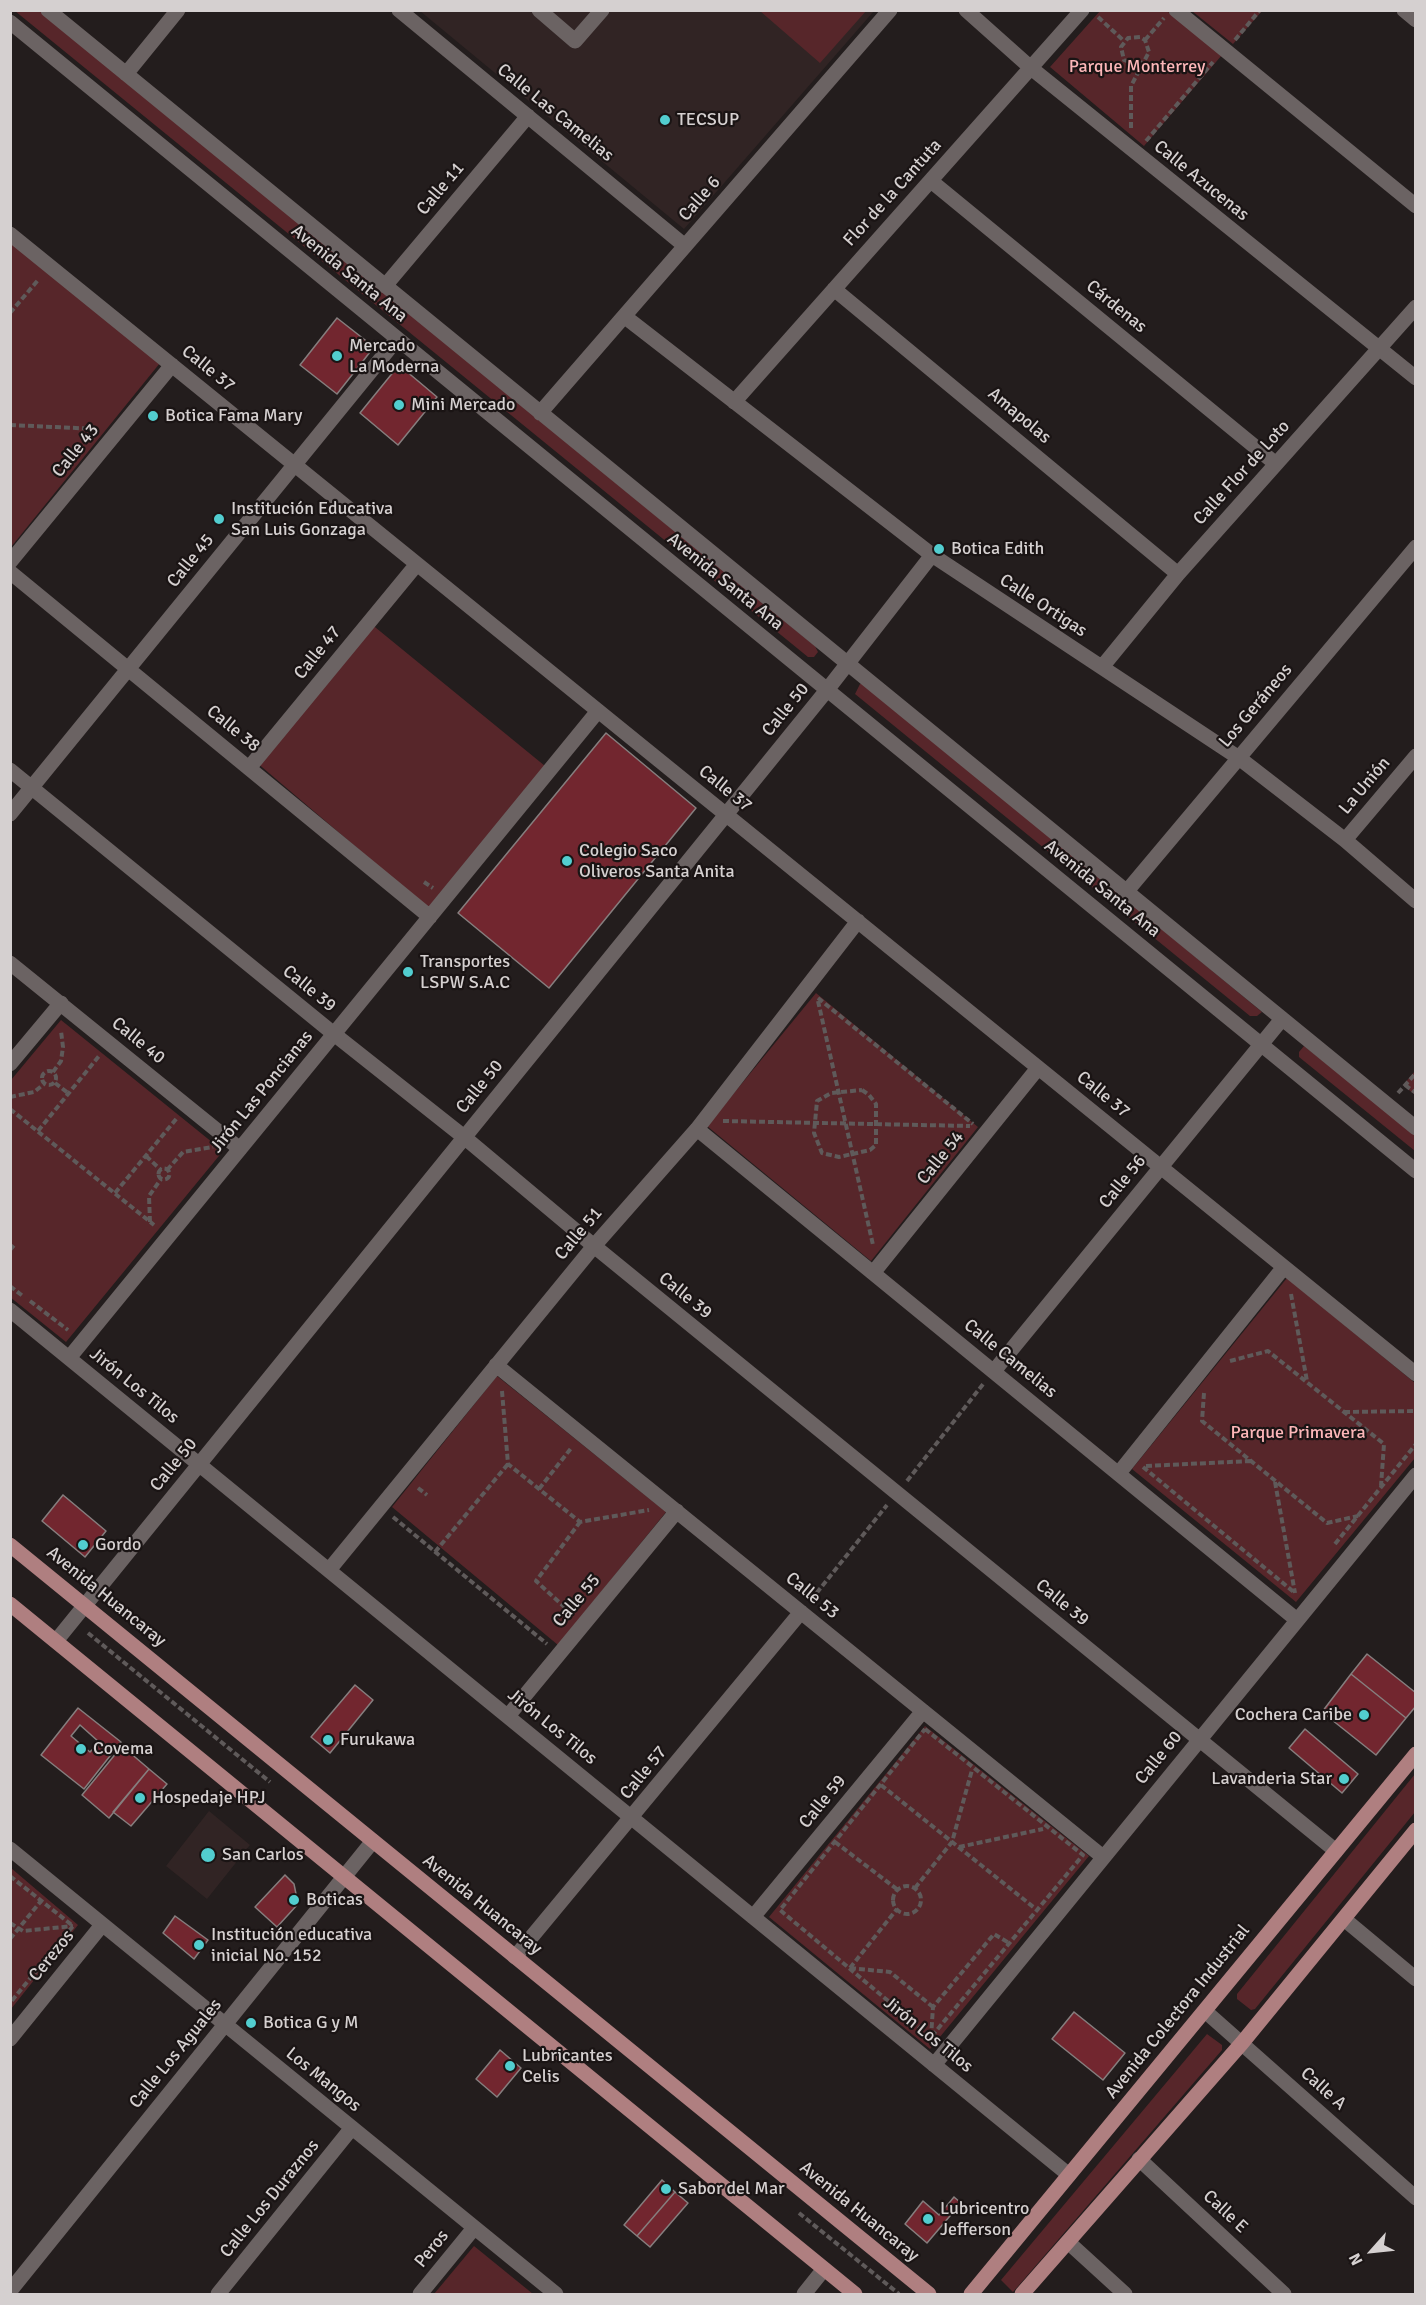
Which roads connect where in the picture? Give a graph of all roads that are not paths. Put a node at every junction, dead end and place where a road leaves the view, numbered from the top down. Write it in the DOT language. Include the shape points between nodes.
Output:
graph roads {
  1 [pos="48,10"];
  2 [pos="178,10"];
  3 [pos="399,10"];
  4 [pos="539,10"];
  5 [pos="602,10"];
  6 [pos="890,10"];
  7 [pos="966,10"];
  8 [pos="1082,10"];
  9 [pos="1404,10"];
  10 [pos="1171,12"];
  11 [pos="1416,20"];
  12 [pos="10,22"];
  13 [pos="1031,68"];
  14 [pos="126,74"];
  15 [pos="528,116"];
  16 [pos="931,181"];
  17 [pos="1416,206"];
  18 [pos="10,234"];
  19 [pos="685,246"];
  20 [pos="385,286"];
  21 [pos="834,289"];
  22 [pos="1416,307"];
  23 [pos="624,316"];
  24 [pos="398,339"];
  25 [pos="1379,349"];
  26 [pos="172,365"];
  27 [pos="1416,378"];
  28 [pos="734,402"];
  29 [pos="540,413"];
  30 [pos="1276,464"];
  31 [pos="295,465"];
  32 [pos="1416,547"];
  33 [pos="932,555"];
  34 [pos="10,562"];
  35 [pos="417,564"];
  36 [pos="10,572"];
  37 [pos="1178,574"];
  38 [pos="848,664"];
  39 [pos="1102,667"];
  40 [pos="129,669"];
  41 [pos="827,690"];
  42 [pos="598,711"];
  43 [pos="1416,756"];
  44 [pos="1239,758"];
  45 [pos="249,768"];
  46 [pos="10,770"];
  47 [pos="32,788"];
  48 [pos="10,814"];
  49 [pos="726,815"];
  50 [pos="1345,840"];
  51 [pos="1127,891"];
  52 [pos="1416,901"];
  53 [pos="430,917"];
  54 [pos="858,921"];
  55 [pos="10,963"];
  56 [pos="61,1003"];
  57 [pos="1282,1019"];
  58 [pos="334,1034"];
  59 [pos="1261,1045"];
  60 [pos="10,1064"];
  61 [pos="1038,1068"];
  62 [pos="1416,1128"];
  63 [pos="697,1130"];
  64 [pos="464,1137"];
  65 [pos="240,1149"];
  66 [pos="1161,1167"];
  67 [pos="1416,1172"];
  68 [pos="594,1246"];
  69 [pos="1284,1267"];
  70 [pos="873,1273"];
  71 [pos="10,1310"];
  72 [pos="69,1358"];
  73 [pos="496,1365"];
  74 [pos="994,1371"];
  75 [pos="1416,1374"];
  76 [pos="200,1464"];
  77 [pos="1119,1473"];
  78 [pos="1416,1475"];
  79 [pos="676,1511"];
  80 [pos="11,1547"];
  81 [pos="329,1570"];
  82 [pos="10,1604"];
  83 [pos="85,1606"];
  84 [pos="801,1612"];
  85 [pos="1297,1620"];
  86 [pos="56,1641"];
  87 [pos="923,1711"];
  88 [pos="508,1716"];
  89 [pos="1199,1740"];
  90 [pos="1416,1754"];
  91 [pos="632,1818"];
  92 [pos="1416,1830"];
  93 [pos="373,1841"];
  94 [pos="10,1849"];
  95 [pos="1336,1851"];
  96 [pos="1103,1857"];
  97 [pos="344,1876"];
  98 [pos="753,1917"];
  99 [pos="1344,1919"];
  100 [pos="102,1925"];
  101 [pos="515,1957"];
  102 [pos="1416,1979"];
  103 [pos="1205,2011"];
  104 [pos="225,2025"];
  105 [pos="10,2039"];
  106 [pos="1242,2043"];
  107 [pos="934,2065"];
  108 [pos="351,2129"];
  109 [pos="1139,2159"];
  110 [pos="1069,2175"];
  111 [pos="1416,2198"];
  112 [pos="474,2228"];
  113 [pos="1068,2242"];
  114 [pos="824,2269"];
  115 [pos="10,2291"];
  116 [pos="218,2295"];
  117 [pos="420,2295"];
  118 [pos="556,2295"];
  119 [pos="804,2295"];
  120 [pos="855,2295"];
  121 [pos="929,2295"];
  122 [pos="971,2295"];
  123 [pos="1022,2295"];
  124 [pos="1125,2295"];
  125 [pos="1284,2295"];
  1 -- 14 [label="street, Avenida Santa Ana"];
  2 -- 14 [label="street"];
  3 -- 15 [label="street, Calle Las Camelias"];
  4 -- 5 [label="street" via="575,42"];
  6 -- 19 [label="street, Calle 6"];
  7 -- 13 [label="street, Calle Azucenas"];
  8 -- 13 [label="street, Flor de la Cantuta"];
  9 -- 11 [label="street"];
  10 -- 17 [label="street" via="1229,46"];
  12 -- 24 [label="street, Avenida Santa Ana"];
  13 -- 16 [label="street, Flor de la Cantuta"];
  13 -- 25 [label="street, Calle Azucenas"];
  14 -- 20 [label="street, Avenida Santa Ana"];
  15 -- 19 [label="street, Calle Las Camelias"];
  15 -- 20 [label="street, Calle 11"];
  16 -- 21 [label="street, Flor de la Cantuta"];
  16 -- 30 [label="street, Cárdenas"];
  18 -- 26 [label="street, Calle 37"];
  19 -- 23 [label="street, Calle 6"];
  20 -- 29 [label="street, Avenida Santa Ana"];
  21 -- 28 [label="street, Flor de la Cantuta"];
  21 -- 37 [label="street, Amapolas"];
  22 -- 25 [label="street, Calle Flor de Loto"];
  23 -- 28 [label="street, Calle Ortigas"];
  23 -- 29 [label="street, Calle 6"];
  24 -- 31 [label="street, Calle 45"];
  24 -- 41 [label="street, Avenida Santa Ana"];
  25 -- 27 [label="street, Calle Azucenas"];
  25 -- 30 [label="street, Calle Flor de Loto"];
  26 -- 31 [label="street, Calle 37"];
  26 -- 34 [label="street, Calle 43"];
  28 -- 33 [label="street, Calle Ortigas"];
  29 -- 38 [label="street, Avenida Santa Ana"];
  30 -- 37 [label="street, Calle Flor de Loto"];
  31 -- 35 [label="street, Calle 37"];
  31 -- 40 [label="street, Calle 45"];
  32 -- 44 [label="street, Los Geráneos"];
  33 -- 38 [label="street, Calle 50"];
  33 -- 39 [label="street, Calle Ortigas"];
  35 -- 42 [label="street, Calle 37"];
  35 -- 45 [label="street, Calle 47"];
  36 -- 40 [label="street, Calle 38"];
  37 -- 39 [label="street, Calle Flor de Loto"];
  38 -- 41 [label="street, Calle 50"];
  38 -- 51 [label="street, Avenida Santa Ana"];
  39 -- 44 [label="street, Calle Ortigas"];
  40 -- 45 [label="street, Calle 38"];
  40 -- 47 [label="street, Calle 45"];
  41 -- 49 [label="street, Calle 50"];
  41 -- 59 [label="street, Avenida Santa Ana"];
  42 -- 49 [label="street, Calle 37"];
  42 -- 53 [label="street, Jirón Las Poncianas"];
  43 -- 50 [label="street, La Unión"];
  44 -- 50 [label="street, Calle Ortigas"];
  44 -- 51 [label="street, Los Geráneos"];
  45 -- 53 [label="street, Calle 38"];
  46 -- 47 [label="street, Calle 39"];
  47 -- 48 [label="street, Calle 45"];
  47 -- 58 [label="street, Calle 39"];
  49 -- 54 [label="street, Calle 37"];
  49 -- 64 [label="street, Calle 50"];
  50 -- 52 [label="street, Calle Ortigas"];
  51 -- 57 [label="street, Avenida Santa Ana"];
  53 -- 58 [label="street, Jirón Las Poncianas"];
  54 -- 61 [label="street, Calle 37"];
  54 -- 63 [label="street, Calle 51" via="812,992"];
  55 -- 56 [label="street, Calle 40"];
  56 -- 60 [label="street"];
  56 -- 65 [label="street, Calle 40"];
  57 -- 59 [label="street, Calle 56"];
  57 -- 62 [label="street, Avenida Santa Ana"];
  58 -- 64 [label="street, Calle 39"];
  58 -- 65 [label="street, Jirón Las Poncianas"];
  59 -- 66 [label="street, Calle 56"];
  59 -- 67 [label="street, Avenida Santa Ana"];
  61 -- 66 [label="street, Calle 37"];
  61 -- 70 [label="street, Calle 54"];
  63 -- 68 [label="street, Calle 51"];
  63 -- 70 [label="street, Calle Camelias"];
  64 -- 68 [label="street, Calle 39"];
  64 -- 76 [label="street, Calle 50"];
  65 -- 72 [label="street, Jirón Las Poncianas"];
  66 -- 69 [label="street, Calle 37"];
  66 -- 74 [label="street, Calle 56"];
  68 -- 73 [label="street, Calle 51"];
  68 -- 89 [label="street, Calle 39"];
  69 -- 75 [label="street, Calle 37"];
  69 -- 77 [label="street"];
  70 -- 74 [label="street, Calle Camelias"];
  71 -- 72 [label="street, Jirón Los Tilos"];
  72 -- 76 [label="street, Jirón Los Tilos"];
  73 -- 79 [label="street, Calle 53"];
  73 -- 81 [label="street, Calle 51"];
  74 -- 77 [label="street, Calle Camelias"];
  76 -- 81 [label="street, Jirón Los Tilos"];
  76 -- 83 [label="street, Calle 50"];
  77 -- 85 [label="street, Calle Camelias"];
  78 -- 85 [label="street, Calle 60"];
  79 -- 84 [label="street, Calle 53"];
  79 -- 88 [label="street, Calle 55" via="553,1649"];
  80 -- 83 [label="main road, Avenida Huancaray"];
  81 -- 88 [label="street, Jirón Los Tilos"];
  82 -- 86 [label="main road"];
  83 -- 86 [label="street, Calle 50"];
  83 -- 93 [label="main road, Avenida Huancaray"];
  84 -- 87 [label="street, Calle 53"];
  84 -- 91 [label="street, Calle 57"];
  85 -- 89 [label="street, Calle 60"];
  86 -- 97 [label="main road"];
  87 -- 96 [label="street, Calle 53"];
  87 -- 98 [label="street, Calle 59"];
  88 -- 91 [label="street, Jirón Los Tilos"];
  89 -- 95 [label="street, Calle 39"];
  89 -- 96 [label="street, Calle 60"];
  90 -- 95 [label="main road, Avenida Colectora Industrial"];
  91 -- 98 [label="street, Jirón Los Tilos"];
  91 -- 101 [label="street, Calle 57"];
  92 -- 99 [label="main road"];
  93 -- 97 [label="street, Calle Los Aguales"];
  93 -- 101 [label="main road, Avenida Huancaray"];
  94 -- 100 [label="street, Los Mangos"];
  95 -- 103 [label="main road, Avenida Colectora Industrial"];
  96 -- 107 [label="street, Calle 60"];
  97 -- 104 [label="street, Calle Los Aguales"];
  97 -- 114 [label="main road"];
  98 -- 107 [label="street, Jirón Los Tilos"];
  99 -- 102 [label="street"];
  99 -- 106 [label="main road"];
  100 -- 104 [label="street, Los Mangos"];
  100 -- 105 [label="street, Cerezos"];
  101 -- 121 [label="main road, Avenida Huancaray"];
  103 -- 106 [label="street, Calle A"];
  103 -- 110 [label="main road, Avenida Colectora Industrial"];
  104 -- 108 [label="street, Los Mangos"];
  104 -- 115 [label="street, Calle Los Aguales"];
  106 -- 109 [label="main road"];
  106 -- 111 [label="street, Calle A"];
  107 -- 110 [label="street, Jirón Los Tilos"];
  108 -- 112 [label="street, Los Mangos"];
  108 -- 116 [label="street, Calle Los Duraznos"];
  109 -- 113 [label="main road"];
  109 -- 125 [label="street, Calle E"];
  110 -- 122 [label="main road, Avenida Colectora Industrial"];
  112 -- 117 [label="street, Peros"];
  112 -- 118 [label="street, Los Mangos"];
  113 -- 123 [label="main road"];
  113 -- 124 [label="street"];
  114 -- 119 [label="street"];
  114 -- 120 [label="main road"];
}
